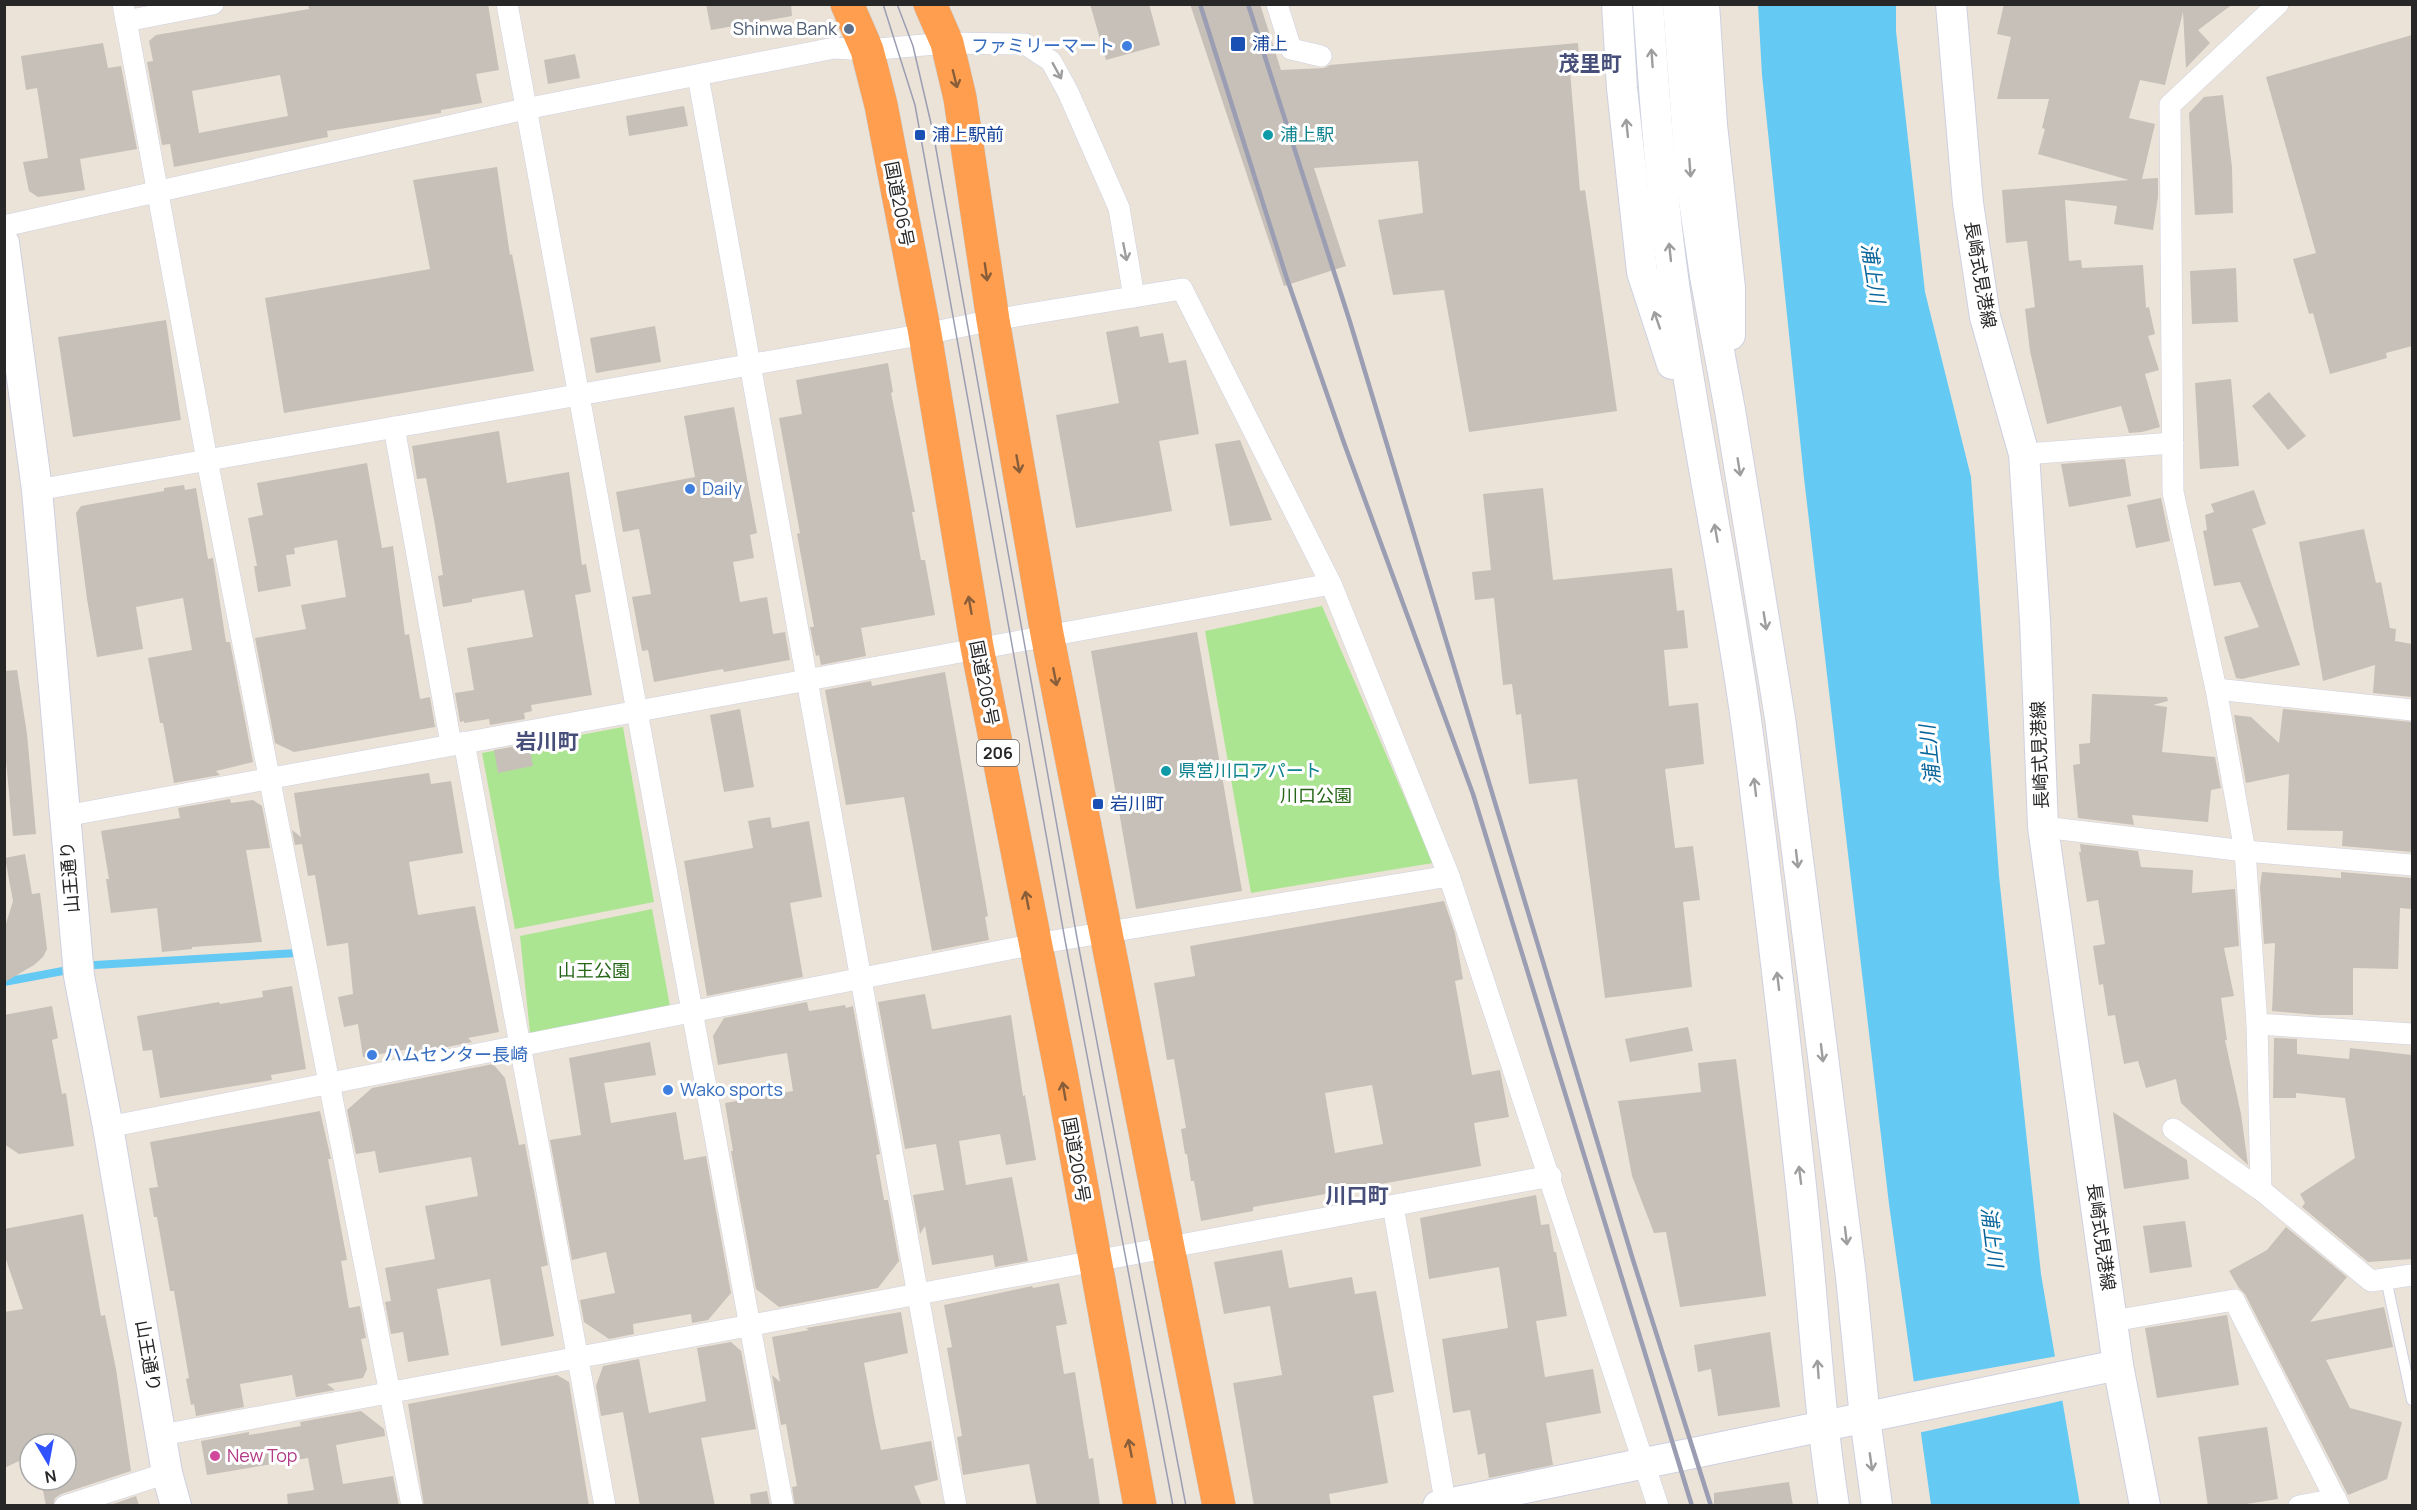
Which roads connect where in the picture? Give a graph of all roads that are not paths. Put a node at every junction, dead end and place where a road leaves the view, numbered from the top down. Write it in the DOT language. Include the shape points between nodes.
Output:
graph roads {
  1 [pos="213,4"];
  2 [pos="507,4"];
  3 [pos="847,4"];
  4 [pos="930,4"];
  5 [pos="1278,4"];
  6 [pos="1617,4"];
  7 [pos="1648,4"];
  8 [pos="1678,4"];
  9 [pos="1704,4"];
  10 [pos="1951,4"];
  11 [pos="2278,4"];
  12 [pos="125,13"];
  13 [pos="946,44"];
  14 [pos="867,50"];
  15 [pos="1321,56"];
  16 [pos="698,76"];
  17 [pos="525,109"];
  18 [pos="159,190"];
  19 [pos="4,226"];
  20 [pos="4,243"];
  21 [pos="1134,297"];
  22 [pos="993,320"];
  23 [pos="925,334"];
  24 [pos="750,364"];
  25 [pos="577,395"];
  26 [pos="1730,410"];
  27 [pos="394,427"];
  28 [pos="1697,435"];
  29 [pos="2173,443"];
  30 [pos="2024,454"];
  31 [pos="207,460"];
  32 [pos="37,490"];
  33 [pos="1331,584"];
  34 [pos="1047,634"];
  35 [pos="977,647"];
  36 [pos="807,679"];
  37 [pos="2216,689"];
  38 [pos="635,710"];
  39 [pos="2412,710"];
  40 [pos="458,743"];
  41 [pos="269,778"];
  42 [pos="65,816"];
  43 [pos="2043,827"];
  44 [pos="2245,851"];
  45 [pos="2412,864"];
  46 [pos="1449,876"];
  47 [pos="1105,933"];
  48 [pos="1035,945"];
  49 [pos="861,979"];
  50 [pos="691,1012"];
  51 [pos="2257,1024"];
  52 [pos="2412,1034"];
  53 [pos="520,1046"];
  54 [pos="329,1083"];
  55 [pos="108,1127"];
  56 [pos="2174,1129"];
  57 [pos="1551,1176"];
  58 [pos="2261,1190"];
  59 [pos="1393,1206"];
  60 [pos="1168,1248"];
  61 [pos="1094,1262"];
  62 [pos="2412,1275"];
  63 [pos="2386,1279"];
  64 [pos="918,1294"];
  65 [pos="2113,1321"];
  66 [pos="749,1326"];
  67 [pos="578,1358"];
  68 [pos="2118,1365"];
  69 [pos="390,1393"];
  70 [pos="2412,1400"];
  71 [pos="1879,1415"];
  72 [pos="1822,1427"];
  73 [pos="162,1435"];
  74 [pos="1644,1464"];
  75 [pos="167,1473"];
  76 [pos="2338,1502"];
  77 [pos="1443,1505"];
  78 [pos="65,1506"];
  79 [pos="176,1506"];
  80 [pos="412,1506"];
  81 [pos="605,1506"];
  82 [pos="783,1506"];
  83 [pos="956,1506"];
  84 [pos="1140,1506"];
  85 [pos="1219,1506"];
  86 [pos="1658,1506"];
  87 [pos="1834,1506"];
  88 [pos="1877,1506"];
  89 [pos="2145,1506"];
  90 [pos="2299,1506"];
  1 -- 12 [label="street"];
  2 -- 17 [label="street"];
  3 -- 14 [label="highway, 国道206号 / 206"];
  4 -- 13 [label="highway"];
  5 -- 15 [label="street" via="1291,49"];
  28 -- 6 [label="street, one-way" via="1642,273"];
  28 -- 7 [label="street, one-way" via="1671,262"];
  8 -- 26 [label="street, one-way" via="1691,180"];
  9 -- 26 [label="street" via="1712,125 1730,288"];
  10 -- 30 [label="street, 長崎式見港線" via="1968,203 1985,317"];
  11 -- 29 [label="street" via="2170,105"];
  12 -- 18 [label="street"];
  13 -- 14 [label="street"];
  13 -- 21 [label="street, one-way" via="1025,44 1051,61 1119,208"];
  13 -- 22 [label="highway, one-way" via="960,98"];
  14 -- 16 [label="street" via="842,47"];
  14 -- 23 [label="highway, 国道206号 / 206"];
  16 -- 17 [label="street"];
  16 -- 24 [label="street"];
  17 -- 18 [label="street"];
  17 -- 25 [label="street"];
  18 -- 19 [label="street"];
  18 -- 31 [label="street"];
  20 -- 32 [label="street, 山王通り"];
  21 -- 22 [label="street"];
  21 -- 33 [label="street" via="1182,289"];
  22 -- 23 [label="street"];
  22 -- 34 [label="highway, one-way"];
  23 -- 24 [label="street"];
  35 -- 23 [label="highway, 国道206号 / 206, one-way"];
  24 -- 25 [label="street"];
  24 -- 36 [label="street"];
  25 -- 27 [label="street"];
  25 -- 38 [label="street"];
  26 -- 71 [label="street, one-way" via="1780,718 1851,1277"];
  27 -- 31 [label="street"];
  27 -- 40 [label="street"];
  72 -- 28 [label="street, one-way" via="1809,1261 1771,917 1723,571"];
  29 -- 30 [label="street"];
  29 -- 37 [label="street" via="2173,492"];
  30 -- 43 [label="street, 長崎式見港線"];
  31 -- 32 [label="street"];
  31 -- 41 [label="street"];
  32 -- 42 [label="street, 山王通り"];
  33 -- 34 [label="street"];
  33 -- 46 [label="street"];
  34 -- 35 [label="street"];
  34 -- 47 [label="highway, one-way"];
  35 -- 36 [label="street"];
  48 -- 35 [label="highway, 国道206号 / 206, one-way"];
  36 -- 38 [label="street"];
  36 -- 49 [label="street"];
  37 -- 39 [label="street"];
  37 -- 44 [label="street"];
  38 -- 40 [label="street"];
  38 -- 50 [label="street"];
  40 -- 41 [label="street"];
  40 -- 53 [label="street"];
  41 -- 42 [label="street"];
  41 -- 54 [label="street"];
  42 -- 55 [label="street, 山王通り" via="79,976"];
  43 -- 44 [label="street"];
  43 -- 65 [label="street, 長崎式見港線"];
  44 -- 45 [label="street"];
  44 -- 51 [label="street"];
  46 -- 47 [label="street"];
  46 -- 57 [label="street"];
  47 -- 48 [label="street"];
  47 -- 60 [label="highway"];
  48 -- 49 [label="street"];
  61 -- 48 [label="highway, 国道206号 / 206, one-way"];
  49 -- 50 [label="street"];
  49 -- 64 [label="street"];
  50 -- 53 [label="street"];
  50 -- 66 [label="street"];
  51 -- 52 [label="street"];
  51 -- 58 [label="street"];
  53 -- 54 [label="street"];
  53 -- 67 [label="street"];
  54 -- 55 [label="street"];
  54 -- 69 [label="street"];
  55 -- 73 [label="street, 山王通り"];
  56 -- 58 [label="street"];
  57 -- 59 [label="street"];
  57 -- 74 [label="street"];
  58 -- 63 [label="street" via="2371,1281"];
  59 -- 60 [label="street"];
  59 -- 77 [label="street"];
  60 -- 61 [label="street"];
  60 -- 85 [label="highway"];
  61 -- 64 [label="street"];
  84 -- 61 [label="highway, 国道206号 / 206, one-way"];
  62 -- 63 [label="street"];
  63 -- 70 [label="lane"];
  64 -- 66 [label="street"];
  64 -- 83 [label="street"];
  65 -- 68 [label="street, 長崎式見港線"];
  65 -- 76 [label="street" via="2234,1300"];
  66 -- 67 [label="street"];
  66 -- 82 [label="street"];
  67 -- 69 [label="street"];
  67 -- 81 [label="street"];
  68 -- 71 [label="street"];
  68 -- 89 [label="street, 長崎式見港線"];
  69 -- 73 [label="street"];
  69 -- 80 [label="street"];
  71 -- 72 [label="street"];
  71 -- 88 [label="street, one-way"];
  72 -- 74 [label="street"];
  72 -- 87 [label="street"];
  73 -- 75 [label="street, 山王通り"];
  74 -- 77 [label="street"];
  74 -- 86 [label="street"];
  75 -- 78 [label="street"];
  75 -- 79 [label="street, 山王通り"];
  76 -- 90 [label="street"];
}
